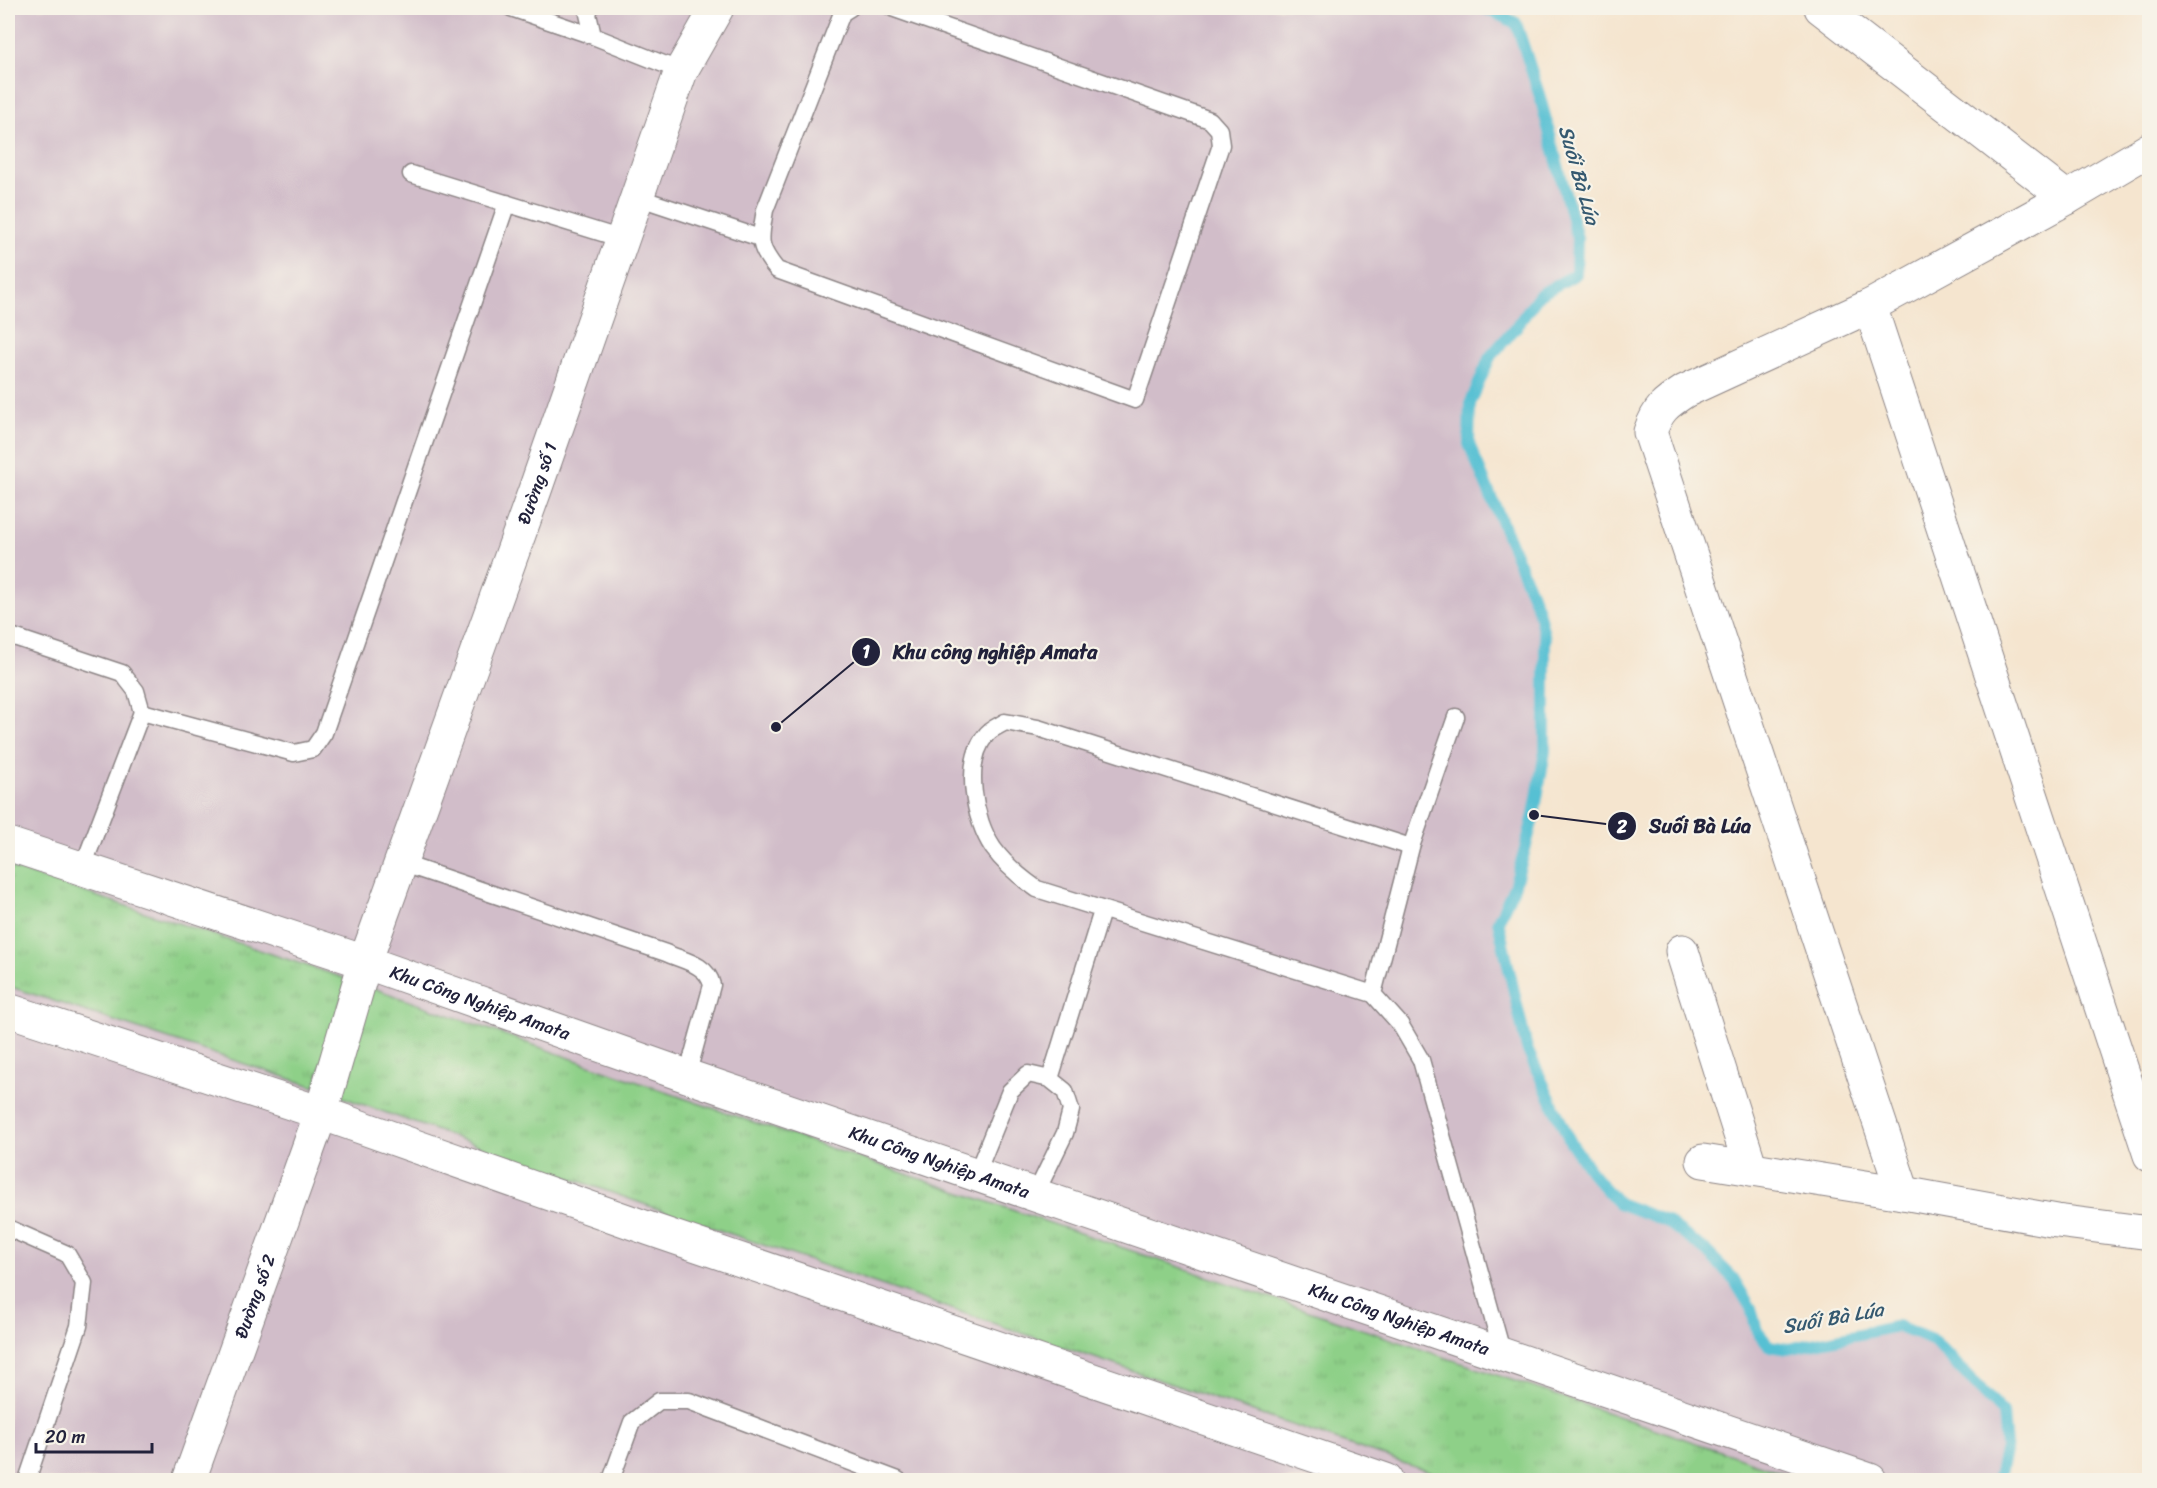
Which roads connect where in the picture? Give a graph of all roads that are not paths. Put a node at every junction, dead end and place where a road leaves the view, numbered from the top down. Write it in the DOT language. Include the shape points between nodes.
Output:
graph roads {
  1 [pos="511,8"];
  2 [pos="590,8"];
  3 [pos="717,8"];
  4 [pos="850,8"];
  5 [pos="892,8"];
  6 [pos="1821,8"];
  7 [pos="593,36"];
  8 [pos="681,71"];
  9 [pos="2150,149"];
  10 [pos="411,174"];
  11 [pos="637,197"];
  12 [pos="2067,198"];
  13 [pos="507,203"];
  14 [pos="622,238"];
  15 [pos="760,238"];
  16 [pos="1870,306"];
  17 [pos="8,635"];
  18 [pos="142,712"];
  19 [pos="1456,717"];
  20 [pos="8,844"];
  21 [pos="1411,847"];
  22 [pos="400,863"];
  23 [pos="82,869"];
  24 [pos="1102,911"];
  25 [pos="1682,951"];
  26 [pos="365,962"];
  27 [pos="1373,994"];
  28 [pos="8,1010"];
  29 [pos="687,1076"];
  30 [pos="1050,1078"];
  31 [pos="321,1113"];
  32 [pos="2150,1155"];
  33 [pos="1703,1161"];
  34 [pos="1751,1169"];
  35 [pos="976,1174"];
  36 [pos="1903,1193"];
  37 [pos="1035,1195"];
  38 [pos="8,1228"];
  39 [pos="2150,1233"];
  40 [pos="1503,1355"];
  41 [pos="27,1480"];
  42 [pos="189,1480"];
  43 [pos="611,1480"];
  44 [pos="898,1480"];
  45 [pos="1386,1480"];
  46 [pos="1870,1480"];
  1 -- 7 [label="lane"];
  2 -- 7 [label="lane"];
  3 -- 8 [label="street, Đường số 1"];
  4 -- 15 [label="lane" via="842,13 770,199"];
  5 -- 15 [label="lane" via="1210,120 1219,130 1221,145 1135,400 777,270 765,255"];
  6 -- 12 [label="street"];
  7 -- 8 [label="lane"];
  8 -- 11 [label="street, Đường số 1"];
  9 -- 12 [label="street"];
  10 -- 13 [label="lane"];
  11 -- 14 [label="street, Đường số 1"];
  11 -- 15 [label="lane"];
  12 -- 16 [label="street"];
  13 -- 14 [label="lane"];
  13 -- 18 [label="lane" via="319,741 313,748 294,753"];
  14 -- 22 [label="street, Đường số 1"];
  16 -- 32 [label="street"];
  16 -- 36 [label="street" via="1685,392 1664,405 1650,432"];
  17 -- 18 [label="lane" via="122,673 136,691"];
  18 -- 23 [label="lane"];
  19 -- 21 [label="lane"];
  20 -- 23 [label="street, Khu Công Nghiệp Amata"];
  21 -- 24 [label="lane" via="1038,729 1005,722 987,732 979,744 972,780 978,815 992,846 1008,867 1037,890"];
  21 -- 27 [label="lane"];
  22 -- 26 [label="street, Đường số 1"];
  22 -- 29 [label="lane" via="704,969 712,985"];
  23 -- 26 [label="street, Khu Công Nghiệp Amata"];
  24 -- 27 [label="lane"];
  24 -- 30 [label="lane"];
  25 -- 34 [label="street"];
  26 -- 29 [label="street, Khu Công Nghiệp Amata"];
  26 -- 31 [label="street, Đường số 2"];
  27 -- 40 [label="lane" via="1400,1024 1422,1060"];
  28 -- 31 [label="street"];
  29 -- 35 [label="street, Khu Công Nghiệp Amata"];
  30 -- 35 [label="lane" via="1028,1074 1010,1091"];
  30 -- 37 [label="lane" via="1065,1091 1071,1110 1065,1133"];
  31 -- 42 [label="street, Đường số 2"];
  31 -- 45 [label="street"];
  33 -- 34 [label="street"];
  34 -- 36 [label="street"];
  35 -- 37 [label="street, Khu Công Nghiệp Amata"];
  36 -- 39 [label="street" via="2057,1221"];
  37 -- 40 [label="street, Khu Công Nghiệp Amata"];
  38 -- 41 [label="lane" via="67,1254 84,1283 78,1326"];
  40 -- 46 [label="street, Khu Công Nghiệp Amata"];
  43 -- 44 [label="lane" via="632,1422 660,1401 689,1401"];
}
